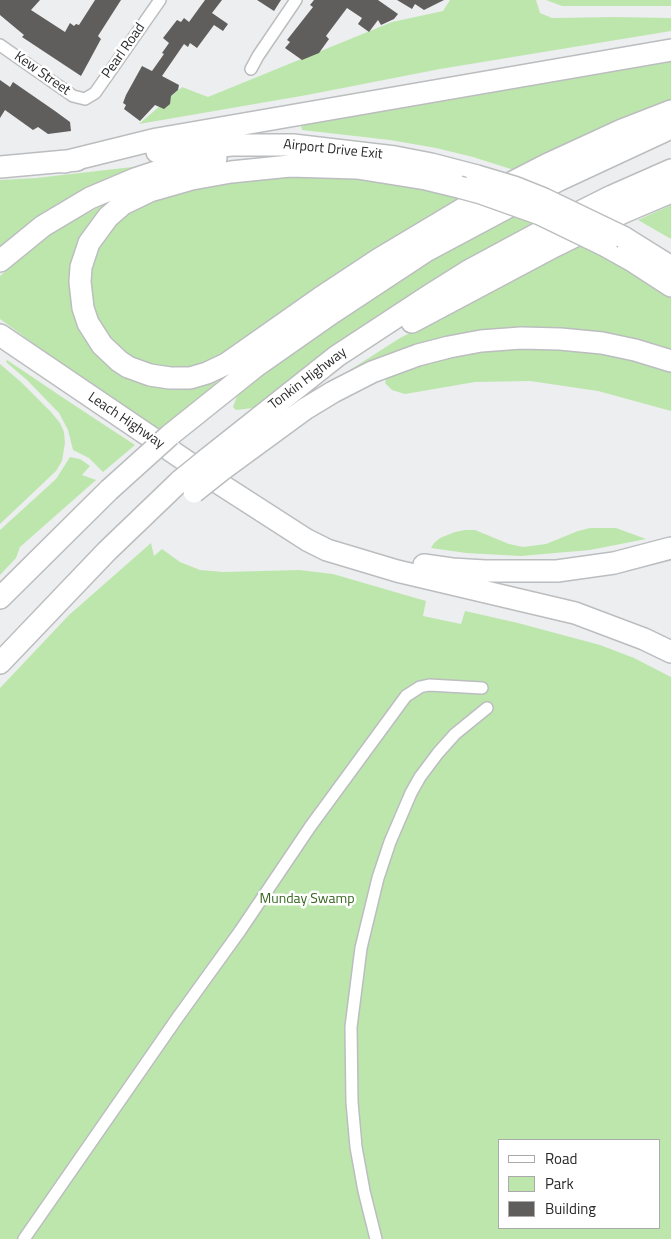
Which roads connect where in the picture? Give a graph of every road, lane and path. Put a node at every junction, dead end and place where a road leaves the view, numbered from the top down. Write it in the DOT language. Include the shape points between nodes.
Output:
graph roads {
  1 [pos="160,0"];
  2 [pos="296,0"];
  3 [pos="0,45"];
  4 [pos="671,50"];
  5 [pos="251,69"];
  6 [pos="85,99"];
  7 [pos="671,110"];
  8 [pos="671,128"];
  9 [pos="339,150"];
  10 [pos="64,162"];
  11 [pos="0,167"];
  12 [pos="671,170"];
  13 [pos="468,182"];
  14 [pos="671,192"];
  15 [pos="619,239"];
  16 [pos="671,254"];
  17 [pos="0,261"];
  18 [pos="671,267"];
  19 [pos="671,286"];
  20 [pos="0,336"];
  21 [pos="671,362"];
  22 [pos="234,436"];
  23 [pos="215,464"];
  24 [pos="254,506"];
  25 [pos="671,548"];
  26 [pos="0,598"];
  27 [pos="671,652"];
  28 [pos="0,663"];
  29 [pos="482,688"];
  30 [pos="488,708"];
  31 [pos="24,1239"];
  32 [pos="376,1239"];
  1 -- 6 [label="street, Pearl Road" via="95,93"];
  2 -- 5 [label="street"];
  3 -- 6 [label="street, Kew Street" via="73,96"];
  4 -- 10 [label="highway" via="157,139"];
  7 -- 13 [label="highway" via="546,165 476,201 379,259 207,373 190,378 170,378 128,367 102,345 88,323 80,282 89,243 108,217 123,204 150,191 231,172 290,166 357,168"];
  8 -- 26 [label="highway, bridge" via="559,180 426,251 332,312 255,367 170,435 108,490"];
  9 -- 10 [label="highway, Airport Drive Exit" via="293,145 232,145"];
  9 -- 13 [label="highway, Airport Drive Exit" via="440,166"];
  9 -- 17 [label="highway" via="238,155 190,163 135,179 68,211"];
  10 -- 11 [label="highway"];
  12 -- 22 [label="highway, Tonkin Highway" via="548,228 462,275 337,356"];
  13 -- 15 [label="highway, bridge" via="481,193"];
  13 -- 15 [label="highway, Airport Drive Exit, bridge" via="536,196 592,221"];
  14 -- 22 [label="highway" via="624,212 430,312"];
  15 -- 16 [label="highway" via="658,247"];
  15 -- 18 [label="highway"];
  15 -- 19 [label="highway" via="631,260"];
  20 -- 24 [label="highway, Leach Highway"];
  21 -- 23 [label="highway" via="635,350 560,338 489,340 450,347 372,372"];
  22 -- 23 [label="highway, Tonkin Highway"];
  23 -- 28 [label="highway, Tonkin Highway, bridge" via="106,551"];
  24 -- 25 [label="highway" via="346,545 394,559 452,569 557,571 614,563"];
  24 -- 27 [label="highway" via="327,550 416,576 575,613"];
  29 -- 31 [label="street" via="429,685 406,696 310,827"];
  30 -- 32 [label="street" via="438,753 411,792 378,878 361,948 351,1027 352,1102 356,1147"];
}
